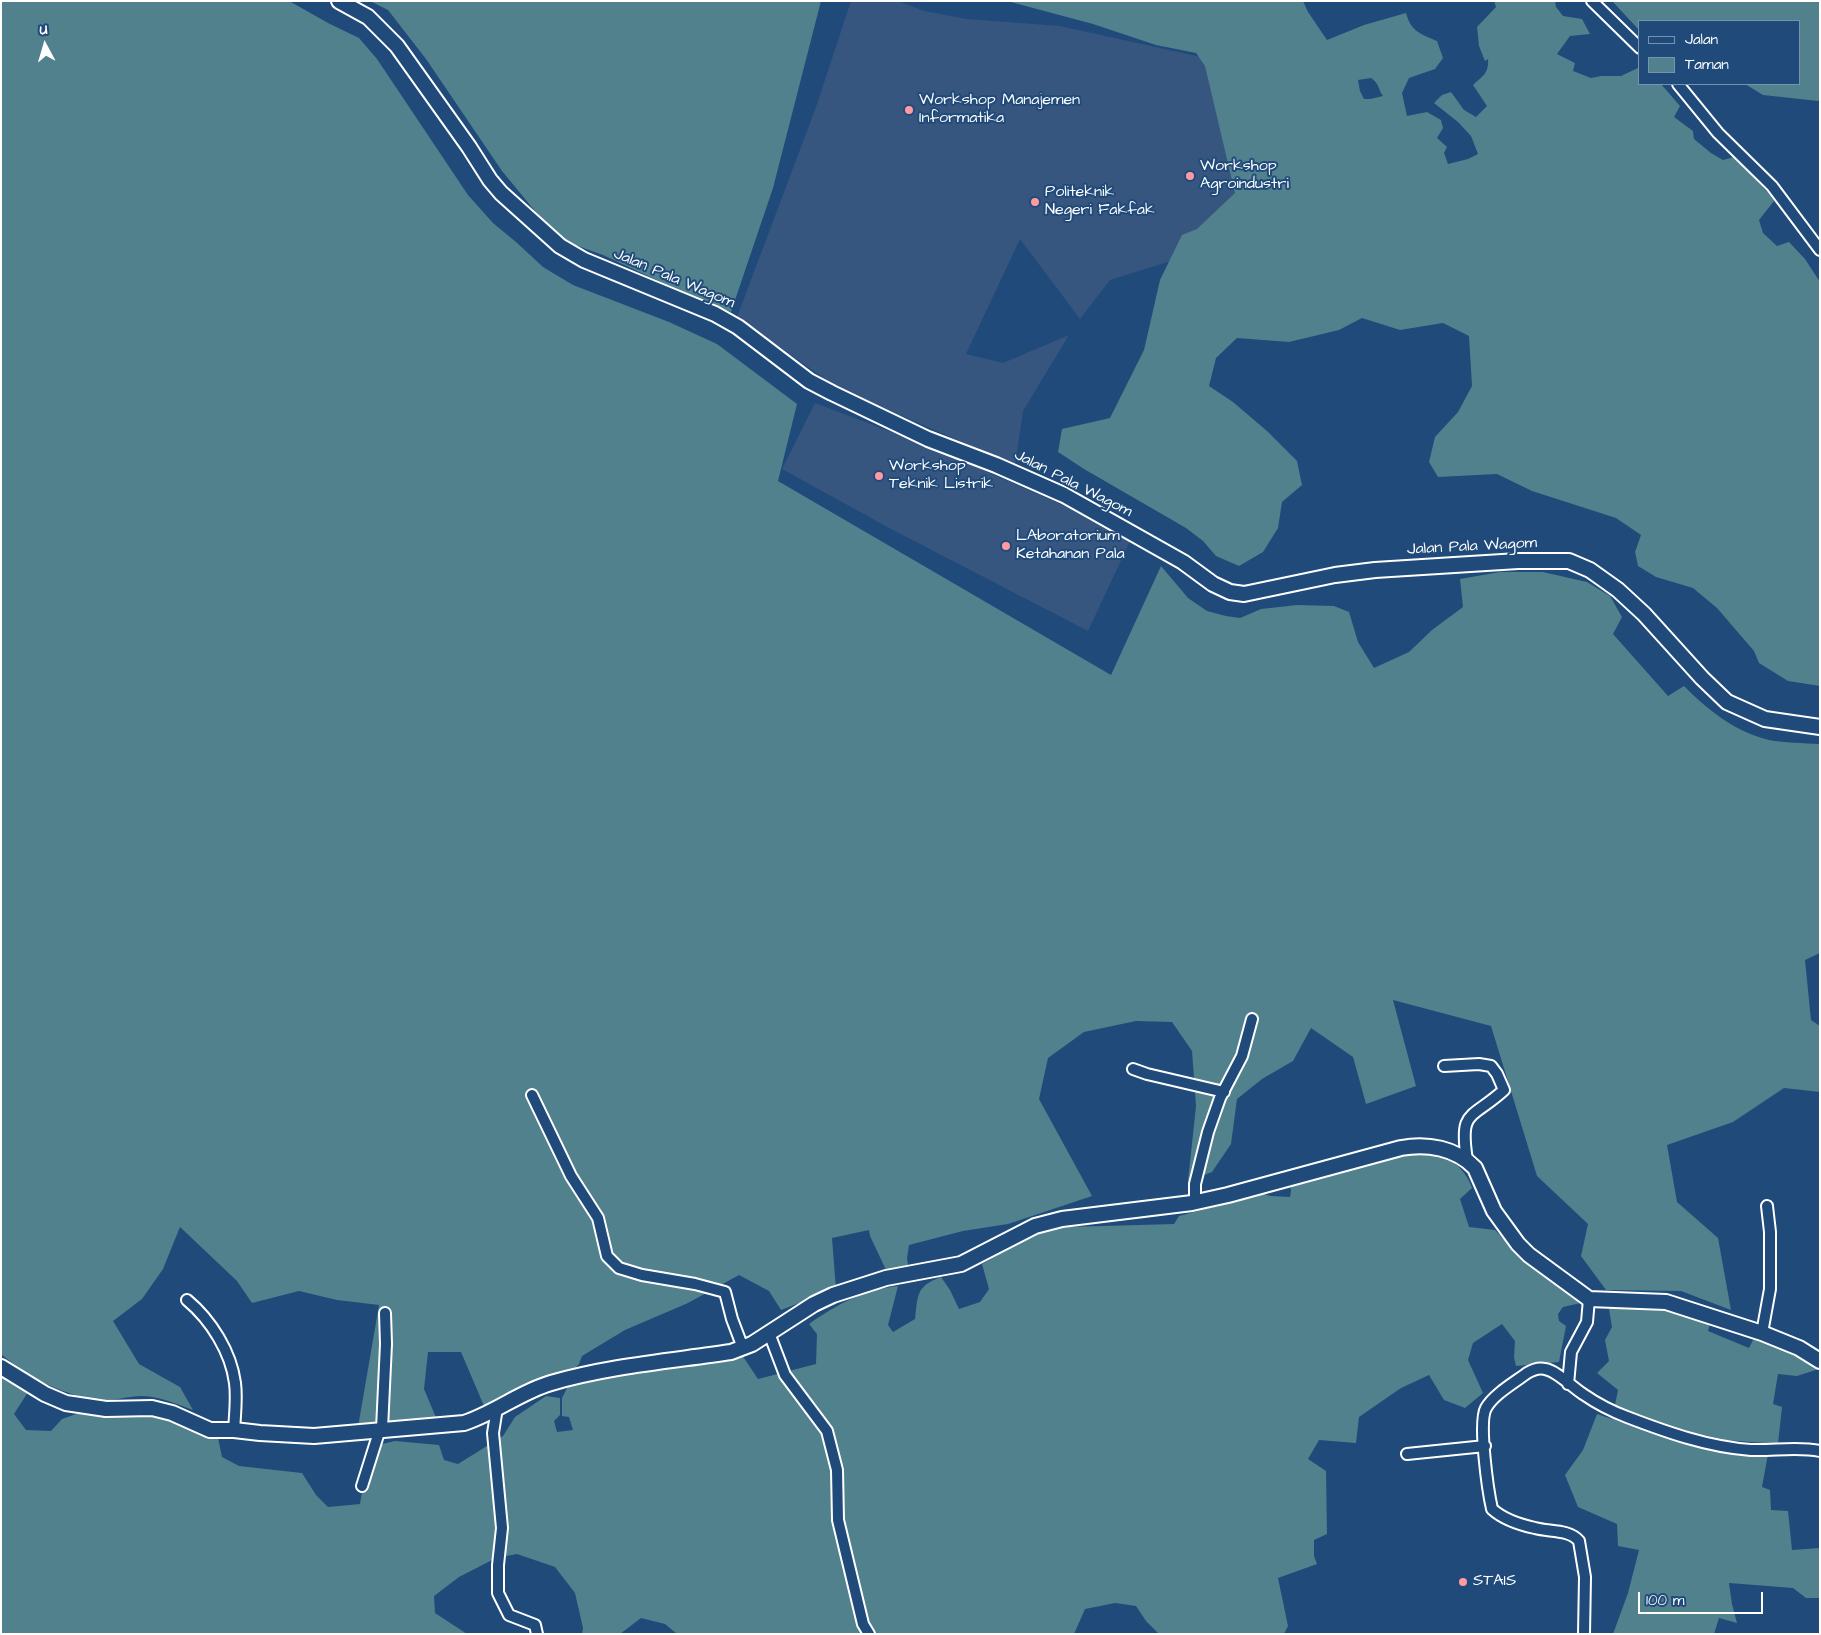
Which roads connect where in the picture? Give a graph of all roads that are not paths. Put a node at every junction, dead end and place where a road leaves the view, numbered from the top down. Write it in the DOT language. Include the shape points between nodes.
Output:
graph roads {
  1 [pos="339,1"];
  2 [pos="1592,1"];
  3 [pos="1638,46"];
  4 [pos="1679,85"];
  5 [pos="1820,250"];
  6 [pos="1820,727"];
  7 [pos="1252,1019"];
  8 [pos="1444,1066"];
  9 [pos="1134,1069"];
  10 [pos="1224,1092"];
  11 [pos="532,1095"];
  12 [pos="1467,1160"];
  13 [pos="1194,1202"];
  14 [pos="1767,1206"];
  15 [pos="1589,1298"];
  16 [pos="188,1300"];
  17 [pos="385,1313"];
  18 [pos="769,1333"];
  19 [pos="1762,1333"];
  20 [pos="743,1348"];
  21 [pos="1820,1361"];
  22 [pos="1,1367"];
  23 [pos="1568,1384"];
  24 [pos="497,1408"];
  25 [pos="381,1429"];
  26 [pos="234,1430"];
  27 [pos="1485,1446"];
  28 [pos="1820,1450"];
  29 [pos="1407,1454"];
  30 [pos="362,1486"];
  31 [pos="537,1634"];
  32 [pos="869,1634"];
  33 [pos="1584,1634"];
  1 -- 6 [label="main road, Jalan Pala Wagom" via="368,16 397,46 490,180 560,246 584,260 715,314 738,327 809,381 928,439 996,465 1072,500 1183,562 1218,587 1244,594 1375,570 1569,561 1590,570 1618,590 1727,702 1765,719"];
  2 -- 3 [label="street"];
  4 -- 5 [label="street" via="1718,133 1772,186"];
  7 -- 10 [label="street" via="1242,1056"];
  8 -- 12 [label="street" via="1491,1066 1504,1090 1470,1115 1464,1126"];
  9 -- 10 [label="street"];
  10 -- 13 [label="street" via="1208,1132 1195,1184"];
  11 -- 20 [label="street" via="570,1176 598,1218 607,1256 618,1268 725,1292"];
  12 -- 13 [label="main road" via="1445,1149 1414,1146"];
  12 -- 15 [label="main road" via="1475,1168 1499,1220 1518,1244"];
  13 -- 18 [label="main road" via="1041,1224 961,1264 886,1278 833,1295"];
  14 -- 19 [label="street" via="1770,1289"];
  15 -- 19 [label="main road" via="1666,1302"];
  15 -- 23 [label="street" via="1587,1322 1571,1352"];
  16 -- 26 [label="street" via="201,1312 218,1338 232,1369 236,1391"];
  17 -- 25 [label="street"];
  18 -- 20 [label="main road"];
  18 -- 32 [label="street" via="785,1374 828,1431 837,1470 838,1520 863,1624"];
  19 -- 21 [label="main road" via="1799,1348"];
  20 -- 24 [label="main road" via="567,1379 532,1389"];
  22 -- 26 [label="main road" via="66,1403 106,1409 152,1408 210,1430"];
  23 -- 27 [label="street" via="1545,1369 1533,1369 1527,1373 1485,1409"];
  23 -- 28 [label="street" via="1620,1414 1695,1440 1752,1450"];
  24 -- 25 [label="main road" via="464,1423"];
  24 -- 31 [label="street" via="493,1434 502,1528 498,1593 509,1615 535,1625"];
  25 -- 26 [label="main road" via="314,1436"];
  25 -- 30 [label="street"];
  27 -- 29 [label="street"];
  27 -- 33 [label="street" via="1492,1509 1534,1528 1573,1536 1580,1543 1585,1577"];
}
